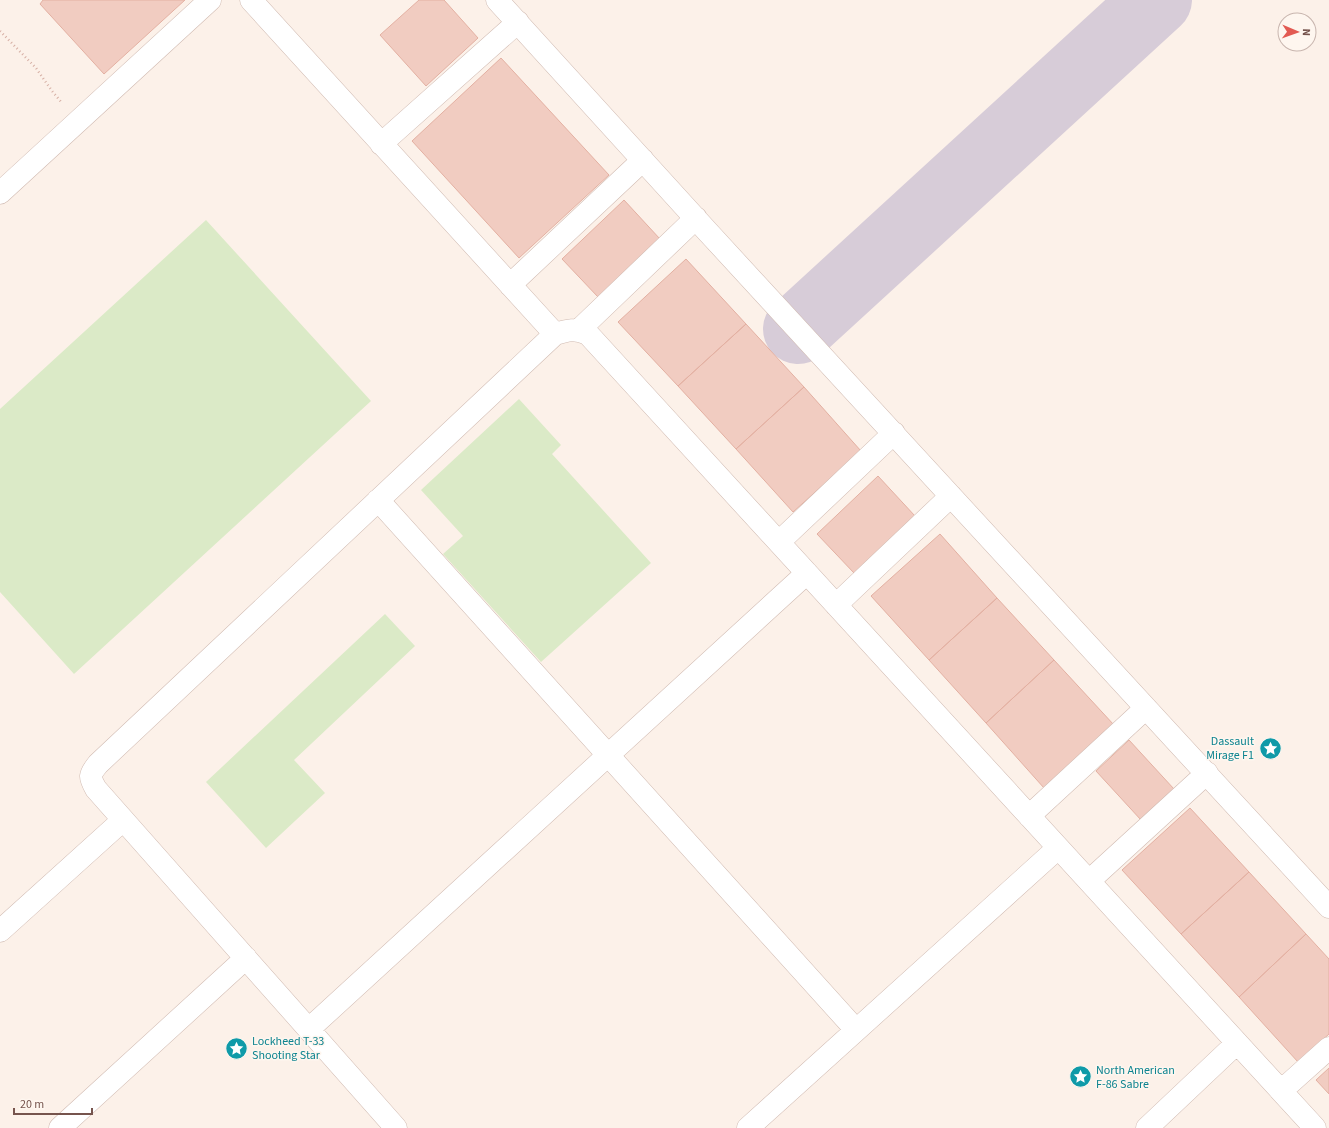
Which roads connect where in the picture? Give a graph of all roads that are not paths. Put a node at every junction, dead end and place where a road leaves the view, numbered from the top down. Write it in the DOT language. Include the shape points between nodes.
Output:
graph roads {
  1 [pos="210,0"];
  2 [pos="251,0"];
  3 [pos="497,0"];
  4 [pos="518,22"];
  5 [pos="381,144"];
  6 [pos="643,160"];
  7 [pos="0,193"];
  8 [pos="696,218"];
  9 [pos="510,286"];
  10 [pos="579,330"];
  11 [pos="554,334"];
  12 [pos="894,433"];
  13 [pos="951,496"];
  14 [pos="378,500"];
  15 [pos="779,542"];
  16 [pos="807,573"];
  17 [pos="836,605"];
  18 [pos="1146,708"];
  19 [pos="608,756"];
  20 [pos="1207,773"];
  21 [pos="1029,816"];
  22 [pos="123,820"];
  23 [pos="1058,848"];
  24 [pos="1089,881"];
  25 [pos="1329,907"];
  26 [pos="0,931"];
  27 [pos="246,958"];
  28 [pos="309,1029"];
  29 [pos="856,1030"];
  30 [pos="1237,1043"];
  31 [pos="1329,1048"];
  32 [pos="1281,1091"];
  33 [pos="1150,1127"];
  34 [pos="60,1128"];
  35 [pos="396,1128"];
  36 [pos="748,1128"];
  37 [pos="1315,1128"];
  1 -- 7 [label="lane"];
  2 -- 5 [label="lane"];
  3 -- 4 [label="lane"];
  4 -- 5 [label="lane"];
  4 -- 6 [label="lane"];
  5 -- 9 [label="lane"];
  6 -- 8 [label="lane"];
  6 -- 9 [label="lane"];
  8 -- 10 [label="lane"];
  8 -- 12 [label="lane"];
  9 -- 11 [label="lane"];
  10 -- 11 [label="lane"];
  10 -- 15 [label="lane" via="588,334"];
  11 -- 14 [label="lane"];
  12 -- 13 [label="lane"];
  12 -- 15 [label="lane"];
  13 -- 17 [label="lane"];
  13 -- 18 [label="lane"];
  14 -- 19 [label="lane"];
  14 -- 22 [label="lane" via="91,772 90,780 96,790"];
  15 -- 16 [label="lane"];
  16 -- 17 [label="lane"];
  16 -- 19 [label="lane"];
  17 -- 21 [label="lane"];
  18 -- 20 [label="lane"];
  18 -- 21 [label="lane"];
  19 -- 28 [label="lane"];
  19 -- 29 [label="lane"];
  20 -- 24 [label="lane"];
  20 -- 25 [label="lane"];
  21 -- 23 [label="lane"];
  22 -- 26 [label="lane"];
  22 -- 27 [label="lane"];
  23 -- 24 [label="lane"];
  23 -- 29 [label="lane"];
  24 -- 30 [label="lane"];
  27 -- 28 [label="lane"];
  27 -- 34 [label="lane"];
  28 -- 35 [label="lane"];
  29 -- 36 [label="lane"];
  30 -- 32 [label="lane"];
  30 -- 33 [label="lane"];
  31 -- 32 [label="lane"];
  32 -- 37 [label="lane"];
}
